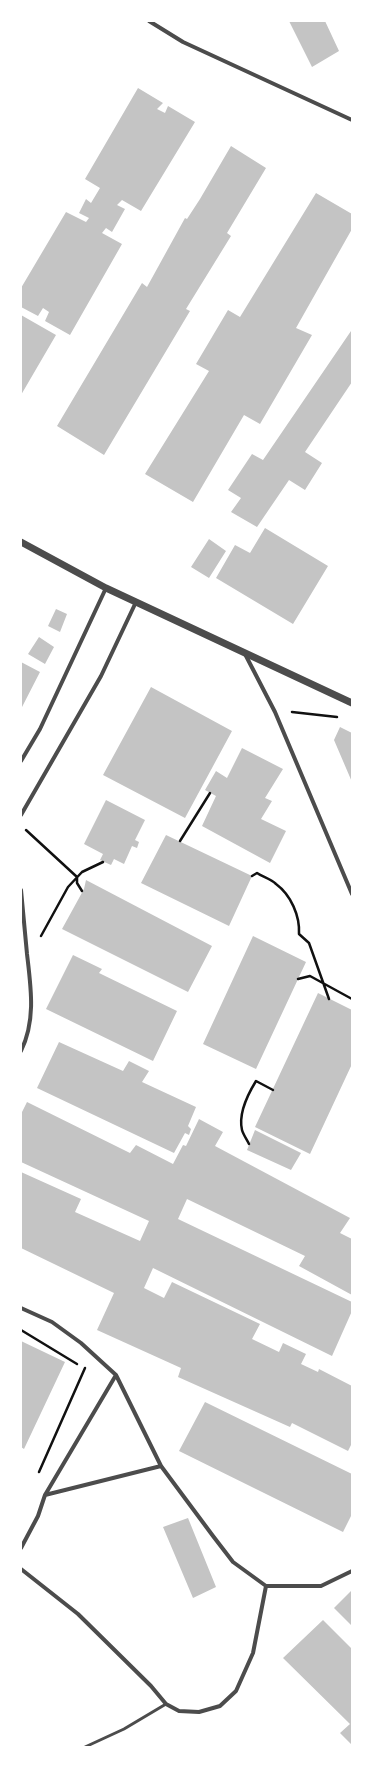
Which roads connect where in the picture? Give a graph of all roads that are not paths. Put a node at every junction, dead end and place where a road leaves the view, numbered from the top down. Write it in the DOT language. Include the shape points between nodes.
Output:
graph roads {
  1 [pos="149,21"];
  2 [pos="352,120"];
  3 [pos="21,542"];
  4 [pos="106,588"];
  5 [pos="136,602"];
  6 [pos="245,654"];
  7 [pos="352,703"];
  8 [pos="21,761"];
  9 [pos="21,815"];
  10 [pos="21,890"];
  11 [pos="352,894"];
  12 [pos="21,1051"];
  13 [pos="21,1308"];
  14 [pos="116,1374"];
  15 [pos="161,1466"];
  16 [pos="45,1495"];
  17 [pos="21,1548"];
  18 [pos="21,1569"];
  19 [pos="352,1571"];
  20 [pos="266,1586"];
  21 [pos="166,1704"];
  22 [pos="85,1747"];
  1 -- 2 [label="street" via="183,42"];
  3 -- 4 [label="street"];
  4 -- 5 [label="street"];
  4 -- 8 [label="street" via="40,730"];
  5 -- 6 [label="street"];
  5 -- 9 [label="street" via="101,676"];
  6 -- 7 [label="street"];
  6 -- 11 [label="street" via="275,712"];
  10 -- 12 [label="street" via="32,995 26,1041"];
  13 -- 14 [label="street" via="52,1322"];
  14 -- 15 [label="street"];
  14 -- 16 [label="street"];
  15 -- 16 [label="street"];
  15 -- 20 [label="street" via="233,1562"];
  16 -- 17 [label="street" via="38,1516"];
  18 -- 21 [label="street" via="78,1614"];
  19 -- 20 [label="street" via="321,1586"];
  20 -- 21 [label="street" via="253,1653 236,1691 220,1706 199,1712 179,1711"];
  21 -- 22 [label="lane" via="124,1729"];
}
